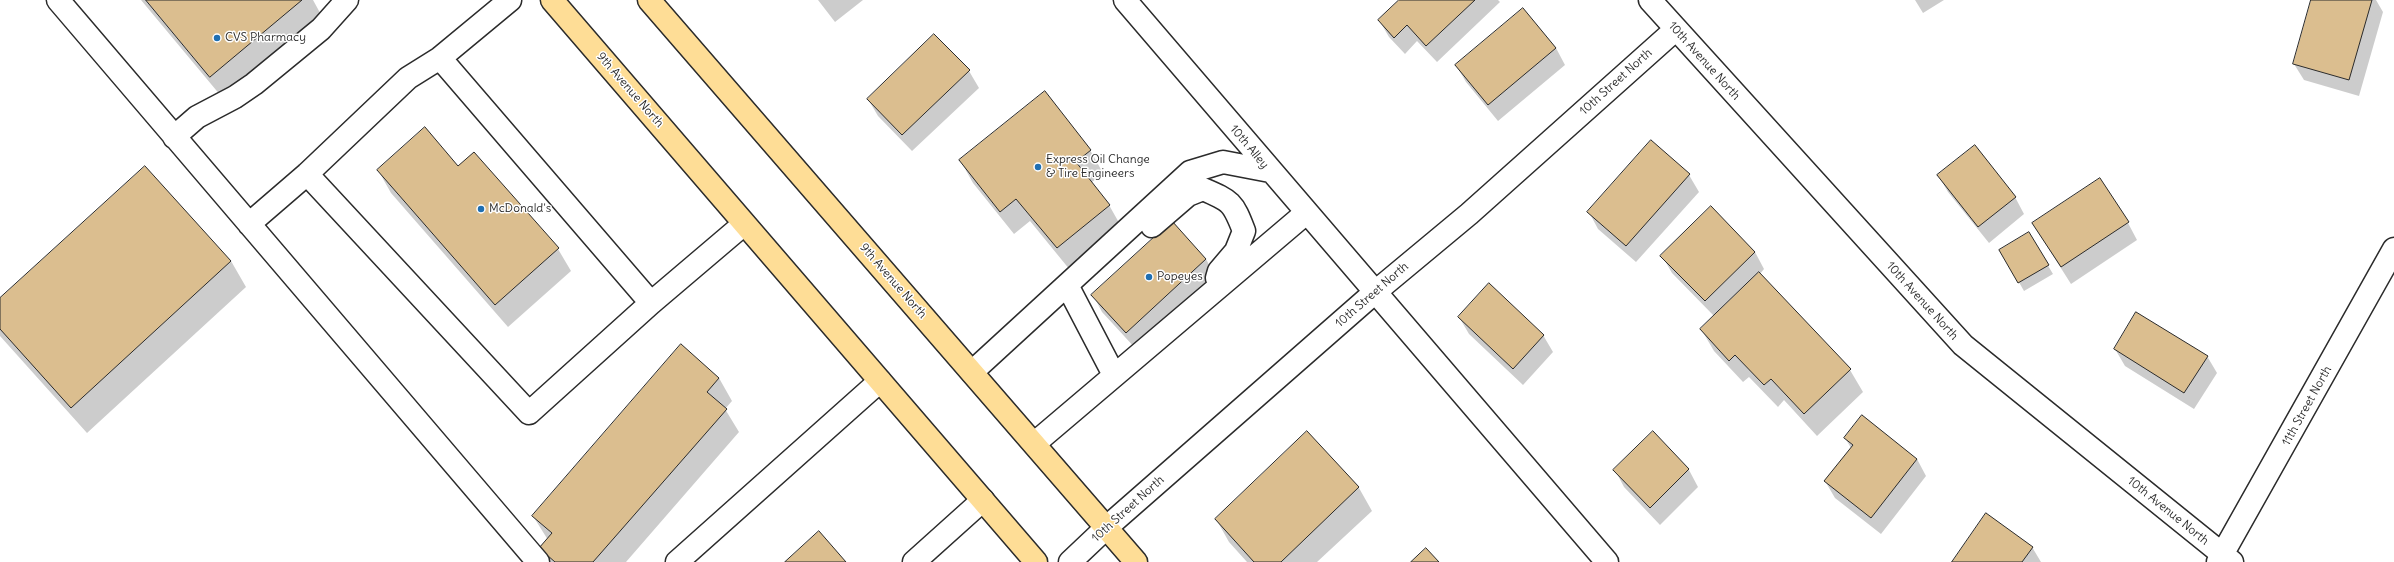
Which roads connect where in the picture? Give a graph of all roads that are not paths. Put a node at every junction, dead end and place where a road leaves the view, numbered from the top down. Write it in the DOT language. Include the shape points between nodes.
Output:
graph roads {
  1 [pos="58,0"];
  2 [pos="347,0"];
  3 [pos="510,0"];
  4 [pos="552,0"];
  5 [pos="649,0"];
  6 [pos="1125,0"];
  7 [pos="1650,0"];
  8 [pos="1676,30"];
  9 [pos="440,58"];
  10 [pos="174,137"];
  11 [pos="1270,171"];
  12 [pos="307,174"];
  13 [pos="1306,213"];
  14 [pos="249,224"];
  15 [pos="744,224"];
  16 [pos="2394,249"];
  17 [pos="1074,279"];
  18 [pos="1212,293"];
  19 [pos="1374,293"];
  20 [pos="651,303"];
  21 [pos="972,372"];
  22 [pos="1114,375"];
  23 [pos="880,381"];
  24 [pos="1034,443"];
  25 [pos="983,500"];
  26 [pos="1107,527"];
  27 [pos="2224,560"];
  28 [pos="538,562"];
  29 [pos="677,562"];
  30 [pos="914,562"];
  31 [pos="1036,562"];
  32 [pos="1070,562"];
  33 [pos="1136,562"];
  34 [pos="1607,562"];
  1 -- 10 [label="street"];
  2 -- 10 [label="street" via="321,29 254,84 197,117"];
  3 -- 9 [label="street"];
  4 -- 15 [label="main road, 9th Avenue North"];
  5 -- 21 [label="main road, 9th Avenue North"];
  6 -- 11 [label="street, 10th Alley"];
  7 -- 8 [label="street, 10th Avenue North"];
  8 -- 19 [label="street, 10th Street North" via="1469,214"];
  8 -- 27 [label="street, 10th Avenue North" via="1963,345"];
  9 -- 12 [label="street" via="408,78"];
  9 -- 20 [label="street"];
  10 -- 14 [label="street"];
  11 -- 13 [label="street, 10th Alley"];
  11 -- 17 [label="street" via="1223,162 1190,172"];
  12 -- 14 [label="street"];
  12 -- 20 [label="street" via="529,413"];
  13 -- 18 [label="street"];
  13 -- 19 [label="street, 10th Alley"];
  14 -- 28 [label="street"];
  15 -- 20 [label="street"];
  15 -- 23 [label="main road, 9th Avenue North"];
  16 -- 27 [label="street, 11th Street North"];
  17 -- 18 [label="street" via="1100,272 1188,195 1203,189 1227,199 1236,209 1244,231 1236,251 1219,271"];
  17 -- 21 [label="street"];
  17 -- 22 [label="street"];
  18 -- 22 [label="street"];
  19 -- 26 [label="street, 10th Street North"];
  19 -- 34 [label="street, 10th Alley"];
  21 -- 24 [label="main road, 9th Avenue North"];
  22 -- 24 [label="street"];
  23 -- 25 [label="main road, 9th Avenue North"];
  23 -- 29 [label="street"];
  24 -- 26 [label="main road, 9th Avenue North"];
  25 -- 30 [label="street"];
  25 -- 31 [label="main road, 9th Avenue North"];
  26 -- 32 [label="street, 10th Street North"];
  26 -- 33 [label="main road, 9th Avenue North"];
}
